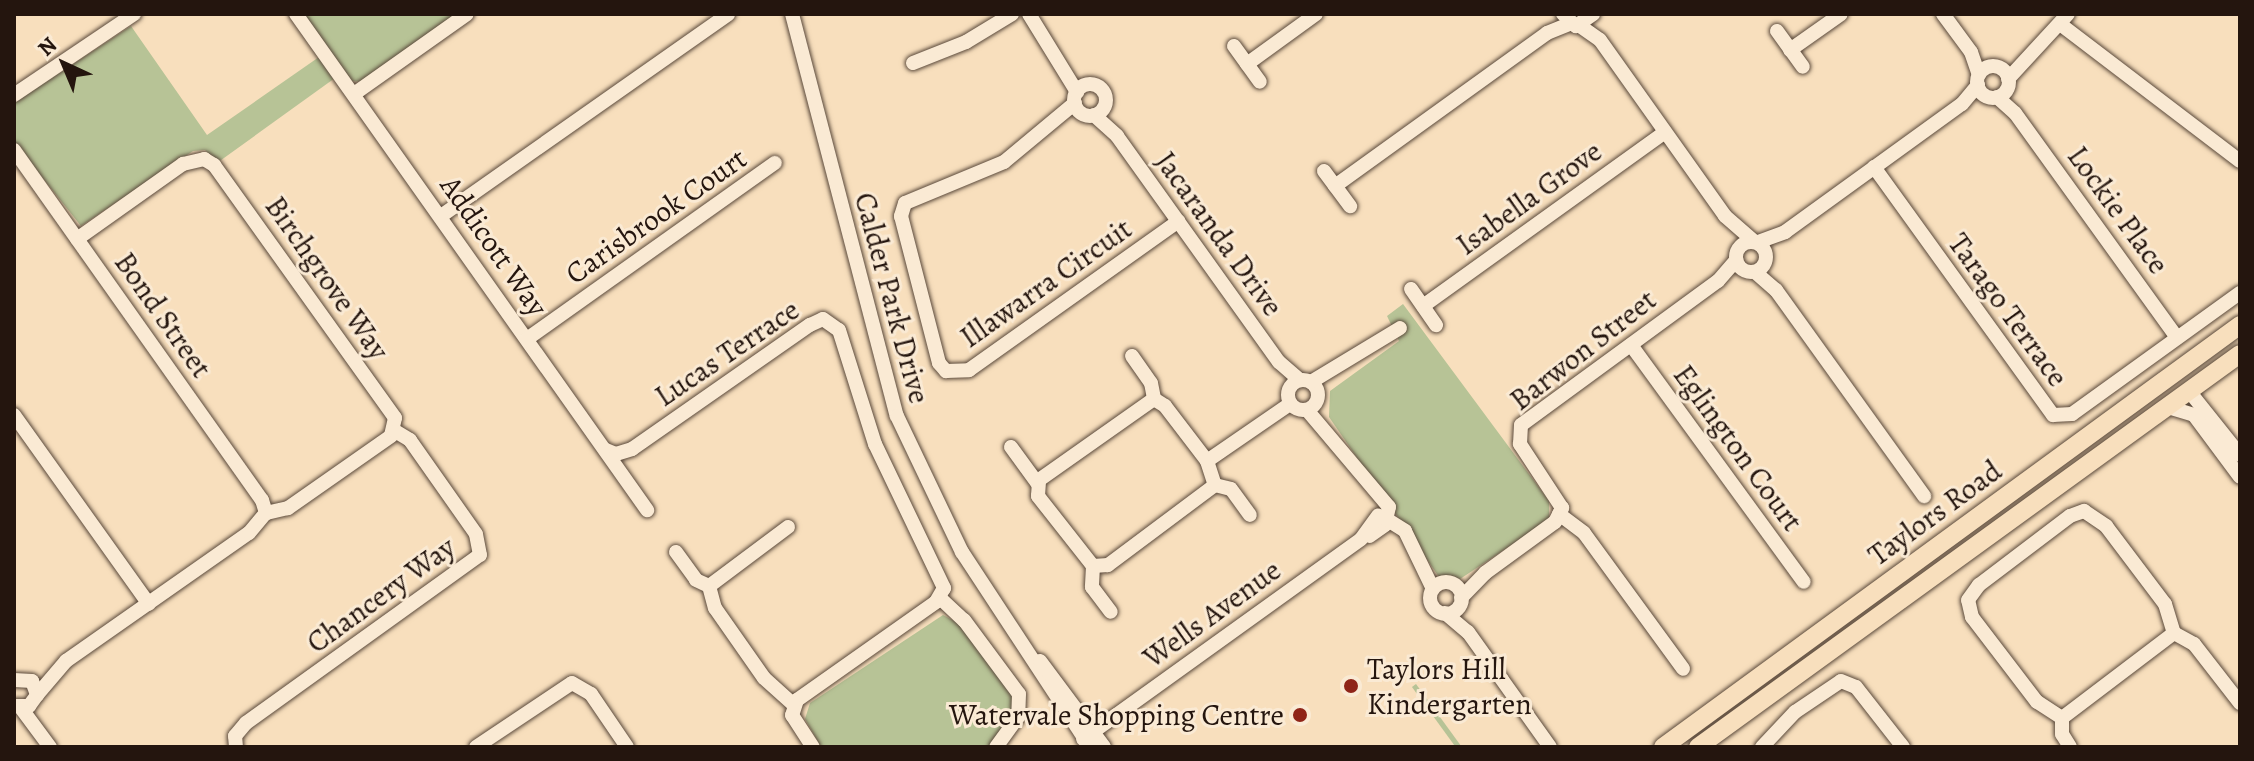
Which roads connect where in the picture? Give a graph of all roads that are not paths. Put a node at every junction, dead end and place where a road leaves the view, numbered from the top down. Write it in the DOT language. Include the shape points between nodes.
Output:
graph roads {
  1 [pos="134,14"];
  2 [pos="296,14"];
  3 [pos="467,14"];
  4 [pos="728,14"];
  5 [pos="792,14"];
  6 [pos="1012,14"];
  7 [pos="1029,14"];
  8 [pos="1316,14"];
  9 [pos="1841,14"];
  10 [pos="1943,14"];
  11 [pos="1577,18"];
  12 [pos="2064,19"];
  13 [pos="1777,31"];
  14 [pos="1234,46"];
  15 [pos="1790,50"];
  16 [pos="913,63"];
  17 [pos="1247,64"];
  18 [pos="1803,67"];
  19 [pos="1260,82"];
  20 [pos="1993,82"];
  21 [pos="354,94"];
  22 [pos="14,95"];
  23 [pos="1087,102"];
  24 [pos="1665,132"];
  25 [pos="14,150"];
  26 [pos="2240,161"];
  27 [pos="775,163"];
  28 [pos="1874,167"];
  29 [pos="1324,171"];
  30 [pos="1335,186"];
  31 [pos="1350,206"];
  32 [pos="441,216"];
  33 [pos="1179,221"];
  34 [pos="77,239"];
  35 [pos="1752,257"];
  36 [pos="1411,289"];
  37 [pos="2240,293"];
  38 [pos="1423,306"];
  39 [pos="1436,325"];
  40 [pos="2240,325"];
  41 [pos="1400,328"];
  42 [pos="2177,338"];
  43 [pos="527,339"];
  44 [pos="1631,345"];
  45 [pos="2240,354"];
  46 [pos="1132,356"];
  47 [pos="2189,391"];
  48 [pos="1307,392"];
  49 [pos="1154,399"];
  50 [pos="2138,399"];
  51 [pos="2168,407"];
  52 [pos="14,415"];
  53 [pos="395,431"];
  54 [pos="1011,447"];
  55 [pos="606,450"];
  56 [pos="2240,455"];
  57 [pos="1207,461"];
  58 [pos="2240,477"];
  59 [pos="1038,484"];
  60 [pos="1215,485"];
  61 [pos="1924,496"];
  62 [pos="647,510"];
  63 [pos="266,513"];
  64 [pos="1559,514"];
  65 [pos="1250,515"];
  66 [pos="1384,519"];
  67 [pos="788,527"];
  68 [pos="676,552"];
  69 [pos="1093,566"];
  70 [pos="1804,582"];
  71 [pos="709,586"];
  72 [pos="1451,592"];
  73 [pos="940,598"];
  74 [pos="149,604"];
  75 [pos="1111,612"];
  76 [pos="1445,613"];
  77 [pos="1468,632"];
  78 [pos="2174,633"];
  79 [pos="66,661"];
  80 [pos="1683,669"];
  81 [pos="17,677"];
  82 [pos="37,697"];
  83 [pos="2240,703"];
  84 [pos="793,704"];
  85 [pos="16,707"];
  86 [pos="2062,718"];
  87 [pos="1089,739"];
  88 [pos="48,745"];
  89 [pos="236,747"];
  90 [pos="476,747"];
  91 [pos="627,747"];
  92 [pos="813,747"];
  93 [pos="996,747"];
  94 [pos="1104,747"];
  95 [pos="1550,747"];
  96 [pos="1663,747"];
  97 [pos="1698,747"];
  98 [pos="1762,747"];
  99 [pos="1903,747"];
  100 [pos="2070,747"];
  1 -- 22 [label="street"];
  2 -- 21 [label="street, Addicott Way"];
  3 -- 21 [label="street"];
  4 -- 32 [label="street"];
  5 -- 87 [label="street, Calder Park Drive" via="879,362 918,466 980,581"];
  6 -- 16 [label="street" via="966,42"];
  7 -- 23 [label="street, Jacaranda Drive"];
  8 -- 17 [label="street"];
  9 -- 15 [label="street"];
  10 -- 20 [label="street, Lockie Place"];
  11 -- 24 [label="street" via="1600,40"];
  11 -- 30 [label="street" via="1547,33"];
  12 -- 20 [label="street, Barwon Street"];
  12 -- 26 [label="street"];
  13 -- 15 [label="street"];
  14 -- 17 [label="street"];
  15 -- 18 [label="street"];
  17 -- 19 [label="street"];
  20 -- 28 [label="street, Barwon Street"];
  20 -- 42 [label="street, Lockie Place"];
  21 -- 32 [label="street, Addicott Way"];
  23 -- 33 [label="street, Jacaranda Drive"];
  23 -- 33 [label="street, Illawarra Circuit" via="1004,162 905,203 901,216 939,363 946,371 969,370"];
  24 -- 35 [label="street"];
  24 -- 38 [label="street, Isabella Grove"];
  25 -- 34 [label="street, Bond Street"];
  27 -- 43 [label="street, Carisbrook Court"];
  28 -- 35 [label="street, Barwon Street"];
  28 -- 42 [label="street, Tarago Terrace" via="2051,414 2072,414"];
  29 -- 30 [label="street"];
  30 -- 31 [label="street"];
  32 -- 43 [label="street, Addicott Way"];
  33 -- 48 [label="street, Jacaranda Drive" via="1279,362"];
  34 -- 53 [label="street, Birchgrove Way" via="183,164 204,159 214,165 395,418"];
  34 -- 63 [label="street, Bond Street" via="262,500"];
  35 -- 44 [label="street, Barwon Street"];
  35 -- 61 [label="street"];
  36 -- 38 [label="street"];
  37 -- 42 [label="street, Tarago Terrace"];
  38 -- 39 [label="street"];
  40 -- 50 [label="main road, Taylors Road"];
  41 -- 48 [label="street"];
  43 -- 55 [label="street, Addicott Way"];
  44 -- 64 [label="street, Barwon Street" via="1518,431 1520,444 1562,508"];
  44 -- 70 [label="street, Eglington Court"];
  45 -- 47 [label="main road, Taylors Road"];
  46 -- 49 [label="street" via="1151,383"];
  47 -- 50 [label="main road" via="2170,387"];
  47 -- 51 [label="main road, Taylors Road"];
  47 -- 56 [label="street"];
  48 -- 57 [label="street"];
  48 -- 66 [label="street, Jacaranda Drive" via="1372,491"];
  49 -- 57 [label="street"];
  49 -- 59 [label="street" via="1043,474"];
  50 -- 96 [label="main road, Taylors Road"];
  51 -- 58 [label="street" via="2194,415"];
  51 -- 97 [label="main road, Taylors Road"];
  52 -- 74 [label="street"];
  53 -- 63 [label="street" via="288,508"];
  53 -- 89 [label="street, Chancery Way" via="410,440 476,534 480,555 246,723 235,736"];
  54 -- 59 [label="street"];
  55 -- 62 [label="street, Addicott Way"];
  55 -- 73 [label="street, Lucas Terrace" via="616,454 632,449 810,325 829,321 839,330 893,487 943,584"];
  57 -- 60 [label="street"];
  59 -- 69 [label="street" via="1038,496"];
  60 -- 65 [label="street" via="1231,489"];
  60 -- 69 [label="street" via="1108,565"];
  63 -- 74 [label="street" via="249,533"];
  64 -- 72 [label="street" via="1485,573"];
  64 -- 80 [label="street" via="1584,533"];
  66 -- 72 [label="street"];
  66 -- 87 [label="street, Wells Avenue"];
  67 -- 71 [label="street"];
  68 -- 71 [label="street" via="696,580"];
  69 -- 75 [label="street" via="1092,587"];
  71 -- 84 [label="street" via="715,608 764,678"];
  72 -- 76 [label="street"];
  72 -- 76 [label="street" via="1432,606"];
  72 -- 77 [label="street"];
  73 -- 84 [label="street"];
  73 -- 93 [label="street" via="964,620 1019,694 1018,717"];
  74 -- 79 [label="street"];
  76 -- 77 [label="street"];
  77 -- 95 [label="street"];
  78 -- 83 [label="street" via="2194,644"];
  78 -- 86 [label="street"];
  78 -- 86 [label="street" via="2165,604 2106,526 2089,512 2070,516 1979,585 1968,606 2037,702"];
  79 -- 81 [label="street"];
  79 -- 82 [label="street"];
  81 -- 82 [label="street" via="32,681"];
  82 -- 85 [label="street"];
  82 -- 88 [label="street"];
  84 -- 92 [label="street" via="792,715"];
  85 -- 88 [label="street"];
  86 -- 100 [label="street" via="2062,734"];
  87 -- 94 [label="street, Calder Park Drive"];
  90 -- 91 [label="street" via="572,683 591,694"];
  98 -- 99 [label="street" via="1795,712 1841,681 1856,687"];
}
